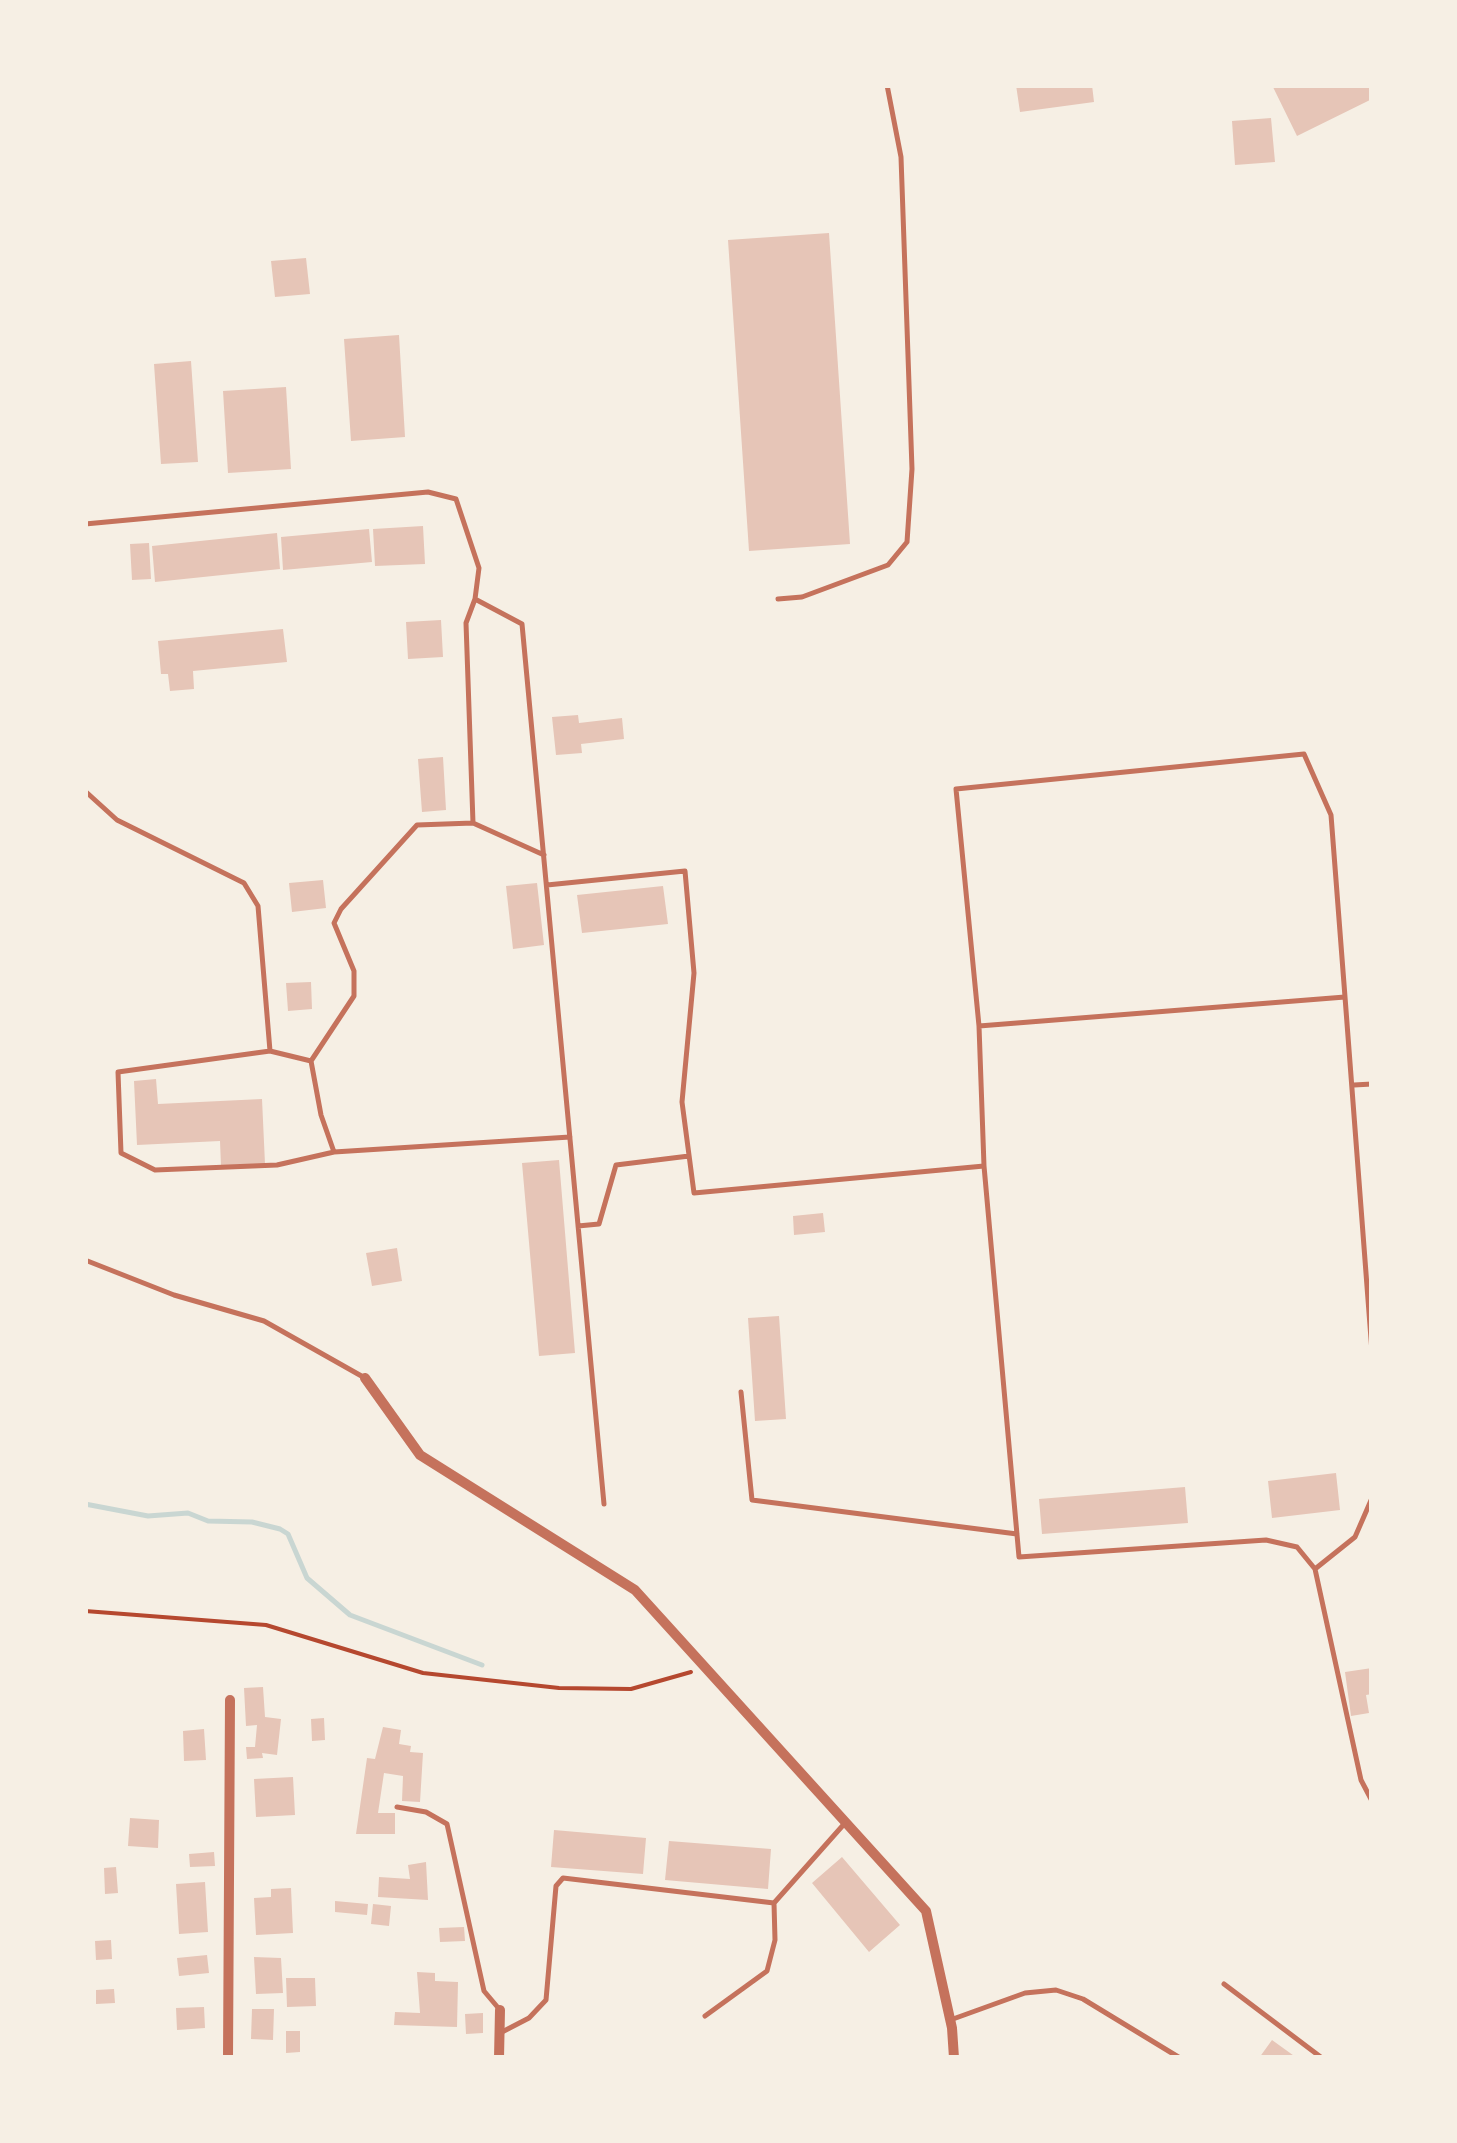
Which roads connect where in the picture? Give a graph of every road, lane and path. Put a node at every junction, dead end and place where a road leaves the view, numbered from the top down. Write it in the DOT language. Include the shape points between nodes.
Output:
graph roads {
  1 [pos="887,85"];
  2 [pos="85,524"];
  3 [pos="475,599"];
  4 [pos="778,599"];
  5 [pos="85,791"];
  6 [pos="473,824"];
  7 [pos="544,855"];
  8 [pos="547,885"];
  9 [pos="1346,997"];
  10 [pos="979,1026"];
  11 [pos="270,1051"];
  12 [pos="311,1061"];
  13 [pos="1372,1084"];
  14 [pos="1354,1085"];
  15 [pos="570,1137"];
  16 [pos="334,1152"];
  17 [pos="689,1156"];
  18 [pos="984,1166"];
  19 [pos="578,1226"];
  20 [pos="85,1260"];
  21 [pos="1372,1352"];
  22 [pos="365,1378"];
  23 [pos="741,1392"];
  24 [pos="1372,1498"];
  25 [pos="604,1504"];
  26 [pos="1017,1534"];
  27 [pos="1315,1569"];
  28 [pos="85,1611"];
  29 [pos="706,1668"];
  30 [pos="230,1700"];
  31 [pos="1372,1801"];
  32 [pos="397,1807"];
  33 [pos="845,1822"];
  34 [pos="774,1903"];
  35 [pos="1224,1984"];
  36 [pos="500,2010"];
  37 [pos="705,2016"];
  38 [pos="950,2020"];
  39 [pos="500,2034"];
  40 [pos="228,2058"];
  41 [pos="499,2058"];
  42 [pos="954,2058"];
  43 [pos="1180,2058"];
  44 [pos="1322,2058"];
  1 -- 4 [label="lane" via="901,157 912,469 907,542 888,565 802,597"];
  2 -- 3 [label="lane" via="428,492 456,499 478,568"];
  3 -- 6 [label="lane" via="466,623"];
  3 -- 7 [label="lane" via="522,624"];
  5 -- 11 [label="lane" via="117,820 244,883 258,906"];
  6 -- 7 [label="lane"];
  6 -- 12 [label="lane" via="418,826 341,909 334,924 354,971 354,996"];
  7 -- 8 [label="lane"];
  8 -- 15 [label="lane"];
  8 -- 17 [label="lane" via="686,871 694,973 682,1102"];
  9 -- 10 [label="lane"];
  9 -- 10 [label="lane" via="1331,815 1304,754 956,788"];
  9 -- 14 [label="lane"];
  10 -- 18 [label="lane"];
  11 -- 12 [label="lane"];
  11 -- 16 [label="lane" via="118,1072 121,1153 155,1170 277,1165"];
  12 -- 16 [label="lane"];
  13 -- 14 [label="lane"];
  14 -- 21 [label="lane"];
  15 -- 16 [label="lane"];
  15 -- 19 [label="lane"];
  17 -- 18 [label="lane" via="694,1192"];
  17 -- 19 [label="lane" via="616,1164 599,1224"];
  18 -- 26 [label="lane"];
  19 -- 25 [label="lane"];
  20 -- 22 [label="lane" via="264,1321"];
  22 -- 29 [label="street" via="420,1455 635,1590"];
  23 -- 26 [label="lane" via="752,1500"];
  24 -- 27 [label="lane" via="1355,1537"];
  26 -- 27 [label="lane" via="1019,1557 1266,1540 1297,1547"];
  27 -- 31 [label="lane" via="1361,1780"];
  28 -- 29 [label="path" via="266,1626 423,1672 559,1688 630,1689"];
  29 -- 33 [label="street"];
  30 -- 40 [label="street"];
  32 -- 36 [label="lane" via="447,1824 484,1990"];
  33 -- 34 [label="lane"];
  33 -- 38 [label="street" via="926,1912"];
  34 -- 37 [label="lane" via="767,1971"];
  34 -- 39 [label="lane" via="563,1878 556,1886 546,2000"];
  35 -- 44 [label="lane"];
  36 -- 39 [label="street"];
  38 -- 42 [label="street"];
  38 -- 43 [label="lane" via="1056,1990"];
  39 -- 41 [label="street"];
}
